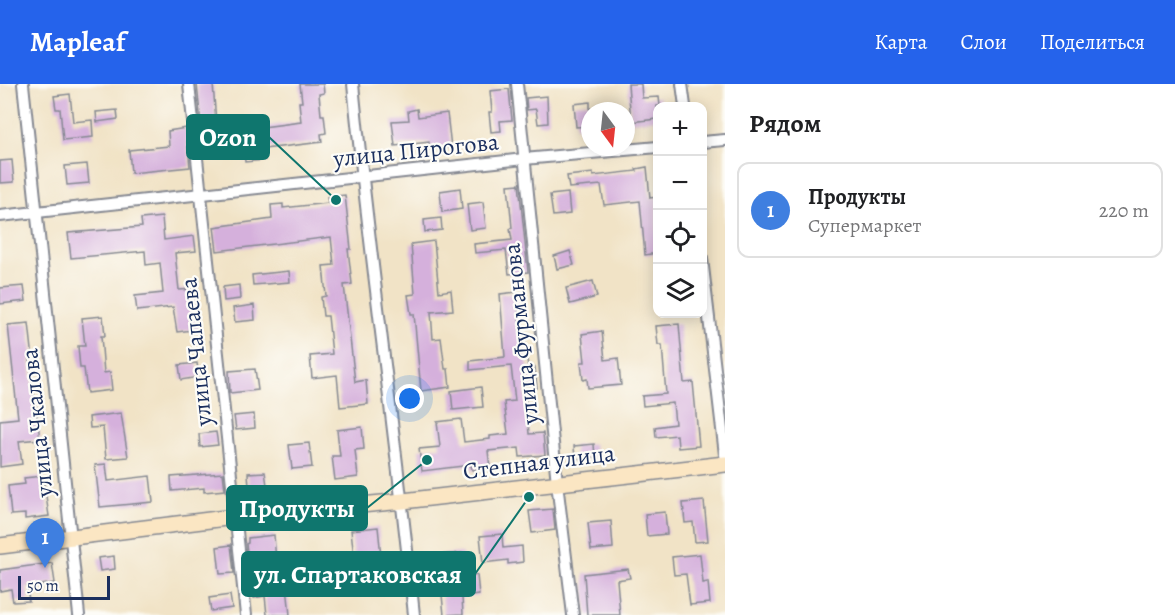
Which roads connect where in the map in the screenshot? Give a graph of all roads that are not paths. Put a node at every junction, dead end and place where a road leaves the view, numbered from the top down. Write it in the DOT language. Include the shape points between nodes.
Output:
graph roads {
  1 [pos="23,84"];
  2 [pos="189,84"];
  3 [pos="353,84"];
  4 [pos="517,84"];
  5 [pos="682,84"];
  6 [pos="684,102"];
  7 [pos="725,140"];
  8 [pos="707,142"];
  9 [pos="653,147"];
  10 [pos="524,159"];
  11 [pos="362,176"];
  12 [pos="201,196"];
  13 [pos="36,212"];
  14 [pos="0,216"];
  15 [pos="703,264"];
  16 [pos="725,455"];
  17 [pos="725,464"];
  18 [pos="557,483"];
  19 [pos="403,501"];
  20 [pos="234,517"];
  21 [pos="70,538"];
  22 [pos="0,546"];
  23 [pos="79,615"];
  24 [pos="246,615"];
  25 [pos="414,615"];
  26 [pos="573,615"];
  1 -- 13 [label="street, улица Чкалова"];
  2 -- 12 [label="street, улица Чапаева"];
  3 -- 11 [label="street"];
  4 -- 10 [label="street, улица Фурманова"];
  5 -- 6 [label="street"];
  7 -- 8 [label="street"];
  9 -- 10 [label="street, улица Пирогова"];
  10 -- 11 [label="street, улица Пирогова"];
  10 -- 18 [label="street, улица Фурманова"];
  11 -- 12 [label="street, улица Пирогова"];
  11 -- 19 [label="street"];
  12 -- 13 [label="street, улица Пирогова"];
  12 -- 20 [label="street, улица Чапаева"];
  13 -- 14 [label="street, улица Пирогова"];
  13 -- 21 [label="street, улица Чкалова"];
  15 -- 16 [label="street"];
  17 -- 18 [label="main road, Степная улица"];
  18 -- 19 [label="main road, Степная улица"];
  18 -- 26 [label="street, улица Фурманова"];
  19 -- 20 [label="main road, Степная улица"];
  19 -- 25 [label="street"];
  20 -- 21 [label="main road, Степная улица"];
  20 -- 24 [label="street, улица Чапаева"];
  21 -- 22 [label="main road, Степная улица"];
  21 -- 23 [label="street, улица Чкалова"];
}
